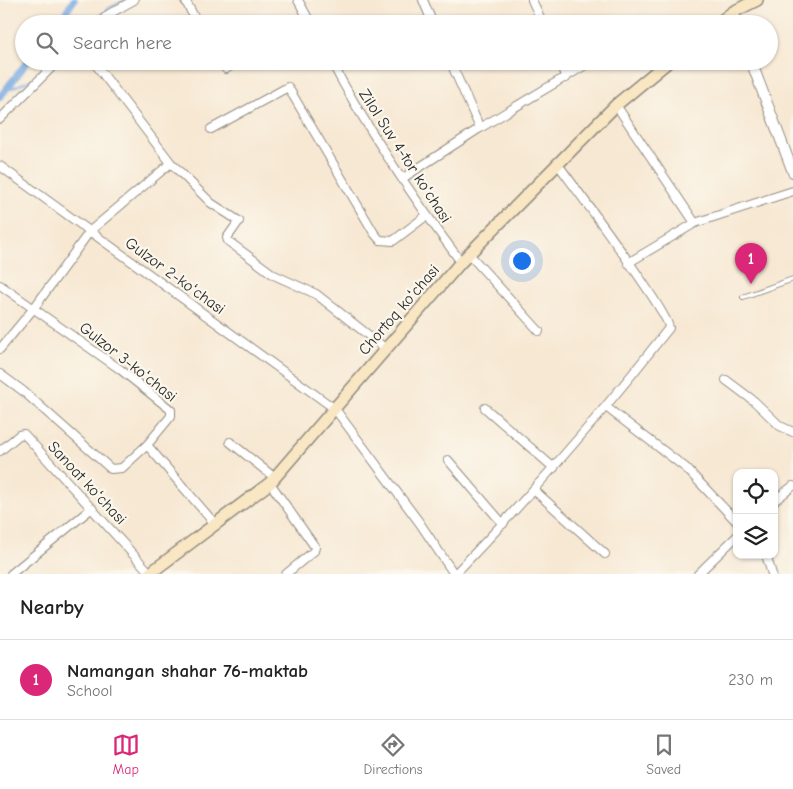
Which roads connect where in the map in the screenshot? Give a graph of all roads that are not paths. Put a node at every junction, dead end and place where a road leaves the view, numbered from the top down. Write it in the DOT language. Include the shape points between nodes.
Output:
graph roads {
  1 [pos="134,0"];
  2 [pos="185,0"];
  3 [pos="298,0"];
  4 [pos="423,0"];
  5 [pos="532,0"];
  6 [pos="757,0"];
  7 [pos="733,12"];
  8 [pos="108,15"];
  9 [pos="193,15"];
  10 [pos="306,15"];
  11 [pos="429,15"];
  12 [pos="538,15"];
  13 [pos="729,15"];
  14 [pos="734,15"];
  15 [pos="49,70"];
  16 [pos="100,70"];
  17 [pos="336,70"];
  18 [pos="454,70"];
  19 [pos="563,70"];
  20 [pos="578,70"];
  21 [pos="658,70"];
  22 [pos="755,70"];
  23 [pos="566,78"];
  24 [pos="616,105"];
  25 [pos="0,119"];
  26 [pos="480,128"];
  27 [pos="211,129"];
  28 [pos="171,162"];
  29 [pos="557,163"];
  30 [pos="0,166"];
  31 [pos="793,172"];
  32 [pos="403,178"];
  33 [pos="793,191"];
  34 [pos="426,216"];
  35 [pos="695,224"];
  36 [pos="90,231"];
  37 [pos="465,258"];
  38 [pos="628,263"];
  39 [pos="793,279"];
  40 [pos="0,285"];
  41 [pos="743,297"];
  42 [pos="34,308"];
  43 [pos="539,331"];
  44 [pos="0,349"];
  45 [pos="386,349"];
  46 [pos="0,374"];
  47 [pos="726,380"];
  48 [pos="606,407"];
  49 [pos="485,408"];
  50 [pos="334,409"];
  51 [pos="793,432"];
  52 [pos="230,442"];
  53 [pos="147,445"];
  54 [pos="1,448"];
  55 [pos="448,460"];
  56 [pos="554,468"];
  57 [pos="272,481"];
  58 [pos="793,486"];
  59 [pos="534,490"];
  60 [pos="778,499"];
  61 [pos="92,508"];
  62 [pos="733,518"];
  63 [pos="215,524"];
  64 [pos="503,524"];
  65 [pos="733,540"];
  66 [pos="605,554"];
  67 [pos="767,559"];
  68 [pos="11,574"];
  69 [pos="150,574"];
  70 [pos="286,574"];
  71 [pos="454,574"];
  72 [pos="698,574"];
  73 [pos="772,574"];
  1 -- 8 [label="street"];
  2 -- 9 [label="street"];
  3 -- 10 [label="street"];
  4 -- 11 [label="street"];
  5 -- 12 [label="street"];
  6 -- 7 [label="main road"];
  7 -- 13 [label="main road"];
  7 -- 14 [label="street"];
  15 -- 25 [label="street"];
  16 -- 28 [label="street"];
  17 -- 32 [label="street, Zilol Suv 4-tor koʻchasi" via="352,102"];
  18 -- 26 [label="street"];
  19 -- 23 [label="street"];
  20 -- 23 [label="street"];
  21 -- 24 [label="main road, Chortoq koʻchasi"];
  22 -- 31 [label="street"];
  23 -- 26 [label="street"];
  24 -- 29 [label="main road, Chortoq koʻchasi"];
  24 -- 35 [label="street"];
  26 -- 32 [label="street"];
  27 -- 34 [label="street" via="288,87 380,240 393,241"];
  28 -- 36 [label="street"];
  28 -- 45 [label="street" via="211,203 239,221 228,240 274,275 316,294"];
  29 -- 37 [label="main road, Chortoq koʻchasi"];
  29 -- 38 [label="street"];
  30 -- 36 [label="street, Gulzor 2-koʻchasi"];
  32 -- 34 [label="street, Zilol Suv 4-tor koʻchasi"];
  33 -- 35 [label="street"];
  34 -- 37 [label="street, Zilol Suv 4-tor koʻchasi"];
  35 -- 38 [label="street"];
  36 -- 42 [label="street"];
  36 -- 50 [label="street, Gulzor 2-koʻchasi"];
  37 -- 43 [label="street, Zilol Suv 4-tor koʻchasi"];
  37 -- 45 [label="main road, Chortoq koʻchasi"];
  38 -- 48 [label="street" via="667,320 669,328"];
  39 -- 41 [label="lane"];
  40 -- 42 [label="street, Gulzor 3-koʻchasi"];
  42 -- 44 [label="street"];
  42 -- 53 [label="street, Gulzor 3-koʻchasi" via="171,410 171,416"];
  45 -- 50 [label="main road, Chortoq koʻchasi"];
  46 -- 53 [label="street, Gulzor 3-koʻchasi" via="111,469 122,468"];
  47 -- 51 [label="street" via="780,426"];
  48 -- 56 [label="street"];
  48 -- 62 [label="street" via="686,468"];
  49 -- 56 [label="street"];
  50 -- 57 [label="main road, Chortoq koʻchasi"];
  50 -- 71 [label="street, Gulzor 2-koʻchasi"];
  52 -- 57 [label="street"];
  53 -- 63 [label="street"];
  54 -- 61 [label="street, Sanoat koʻchasi" via="24,434"];
  55 -- 64 [label="street"];
  56 -- 59 [label="street"];
  57 -- 63 [label="main road, Chortoq koʻchasi"];
  57 -- 70 [label="street" via="315,547"];
  58 -- 60 [label="street"];
  59 -- 64 [label="street"];
  59 -- 66 [label="street"];
  61 -- 68 [label="street"];
  61 -- 69 [label="street, Sanoat koʻchasi"];
  63 -- 69 [label="main road, Chortoq koʻchasi"];
  64 -- 71 [label="street"];
  65 -- 72 [label="street"];
  67 -- 73 [label="street"];
}
